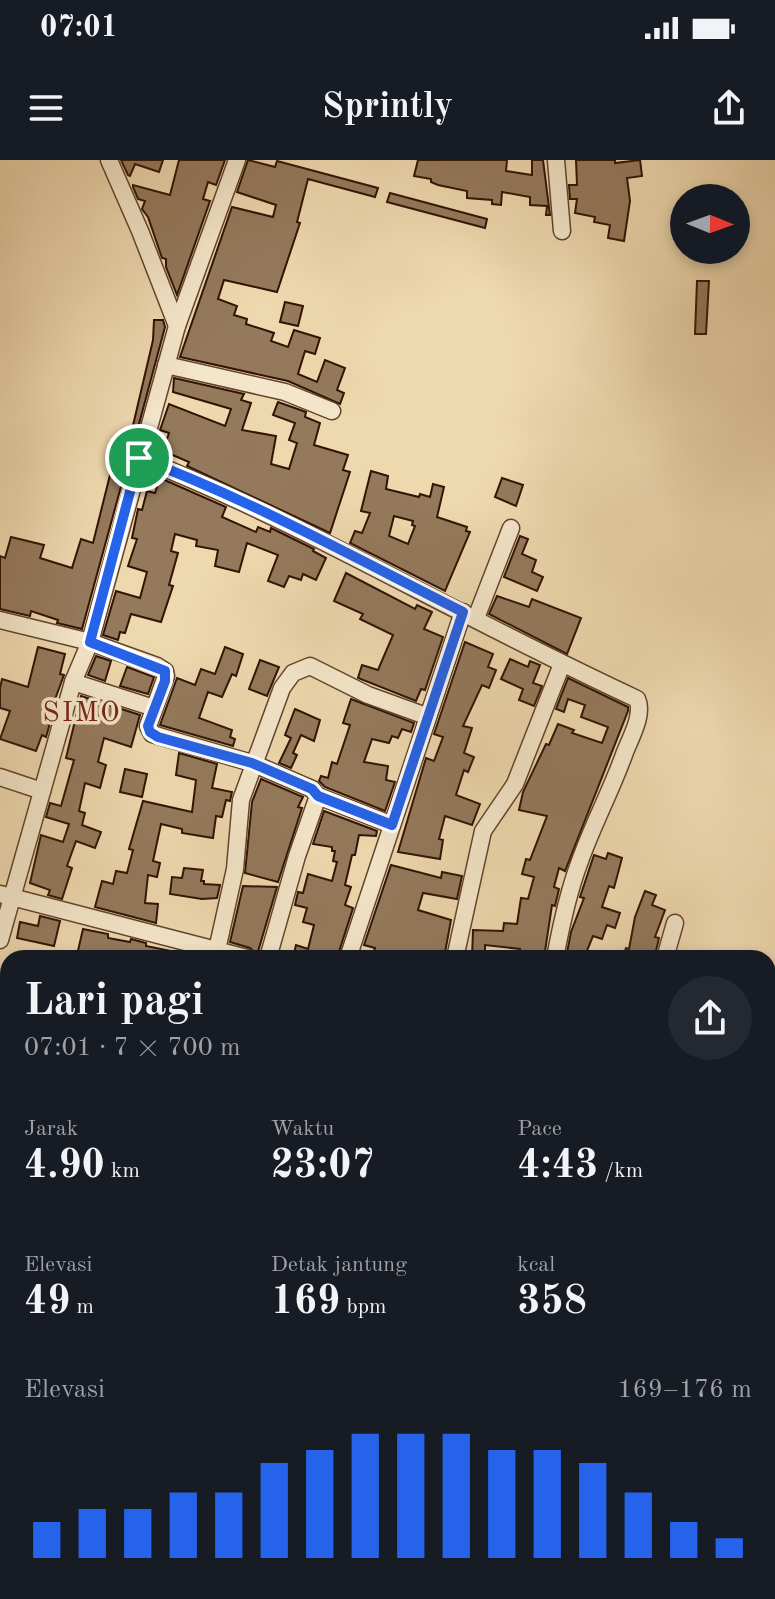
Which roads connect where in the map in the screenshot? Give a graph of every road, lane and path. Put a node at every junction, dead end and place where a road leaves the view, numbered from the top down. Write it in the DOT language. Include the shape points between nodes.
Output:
graph roads {
  1 [pos="109,160"];
  2 [pos="237,160"];
  3 [pos="556,160"];
  4 [pos="562,231"];
  5 [pos="177,326"];
  6 [pos="166,365"];
  7 [pos="332,411"];
  8 [pos="139,458"];
  9 [pos="511,528"];
  10 [pos="470,615"];
  11 [pos="0,620"];
  12 [pos="90,642"];
  13 [pos="562,664"];
  14 [pos="73,682"];
  15 [pos="154,708"];
  16 [pos="426,716"];
  17 [pos="252,763"];
  18 [pos="0,777"];
  19 [pos="42,791"];
  20 [pos="318,796"];
  21 [pos="392,825"];
  22 [pos="7,896"];
  23 [pos="675,923"];
  24 [pos="0,940"];
  25 [pos="204,950"];
  26 [pos="212,950"];
  27 [pos="270,950"];
  28 [pos="351,950"];
  29 [pos="457,950"];
  30 [pos="556,950"];
  31 [pos="667,950"];
  1 -- 5 [label="street"];
  2 -- 5 [label="street"];
  3 -- 4 [label="street"];
  5 -- 6 [label="street"];
  6 -- 7 [label="street" via="285,392"];
  6 -- 8 [label="street"];
  8 -- 10 [label="street" via="188,476"];
  8 -- 12 [label="street"];
  9 -- 10 [label="street"];
  10 -- 13 [label="street"];
  10 -- 16 [label="street"];
  11 -- 12 [label="street"];
  12 -- 14 [label="street"];
  12 -- 15 [label="street" via="165,671"];
  13 -- 29 [label="street" via="515,784 483,831"];
  13 -- 30 [label="street" via="637,699 640,706 579,862"];
  14 -- 15 [label="street"];
  14 -- 19 [label="street"];
  15 -- 17 [label="street" via="148,726 152,734"];
  16 -- 17 [label="street" via="368,695 316,667 303,667 282,688"];
  16 -- 21 [label="street"];
  17 -- 20 [label="street"];
  17 -- 26 [label="street" via="241,800 235,869"];
  18 -- 19 [label="street"];
  19 -- 22 [label="street"];
  20 -- 21 [label="street"];
  20 -- 27 [label="street"];
  21 -- 28 [label="street"];
  22 -- 24 [label="street"];
  22 -- 25 [label="street"];
  23 -- 31 [label="street"];
}
